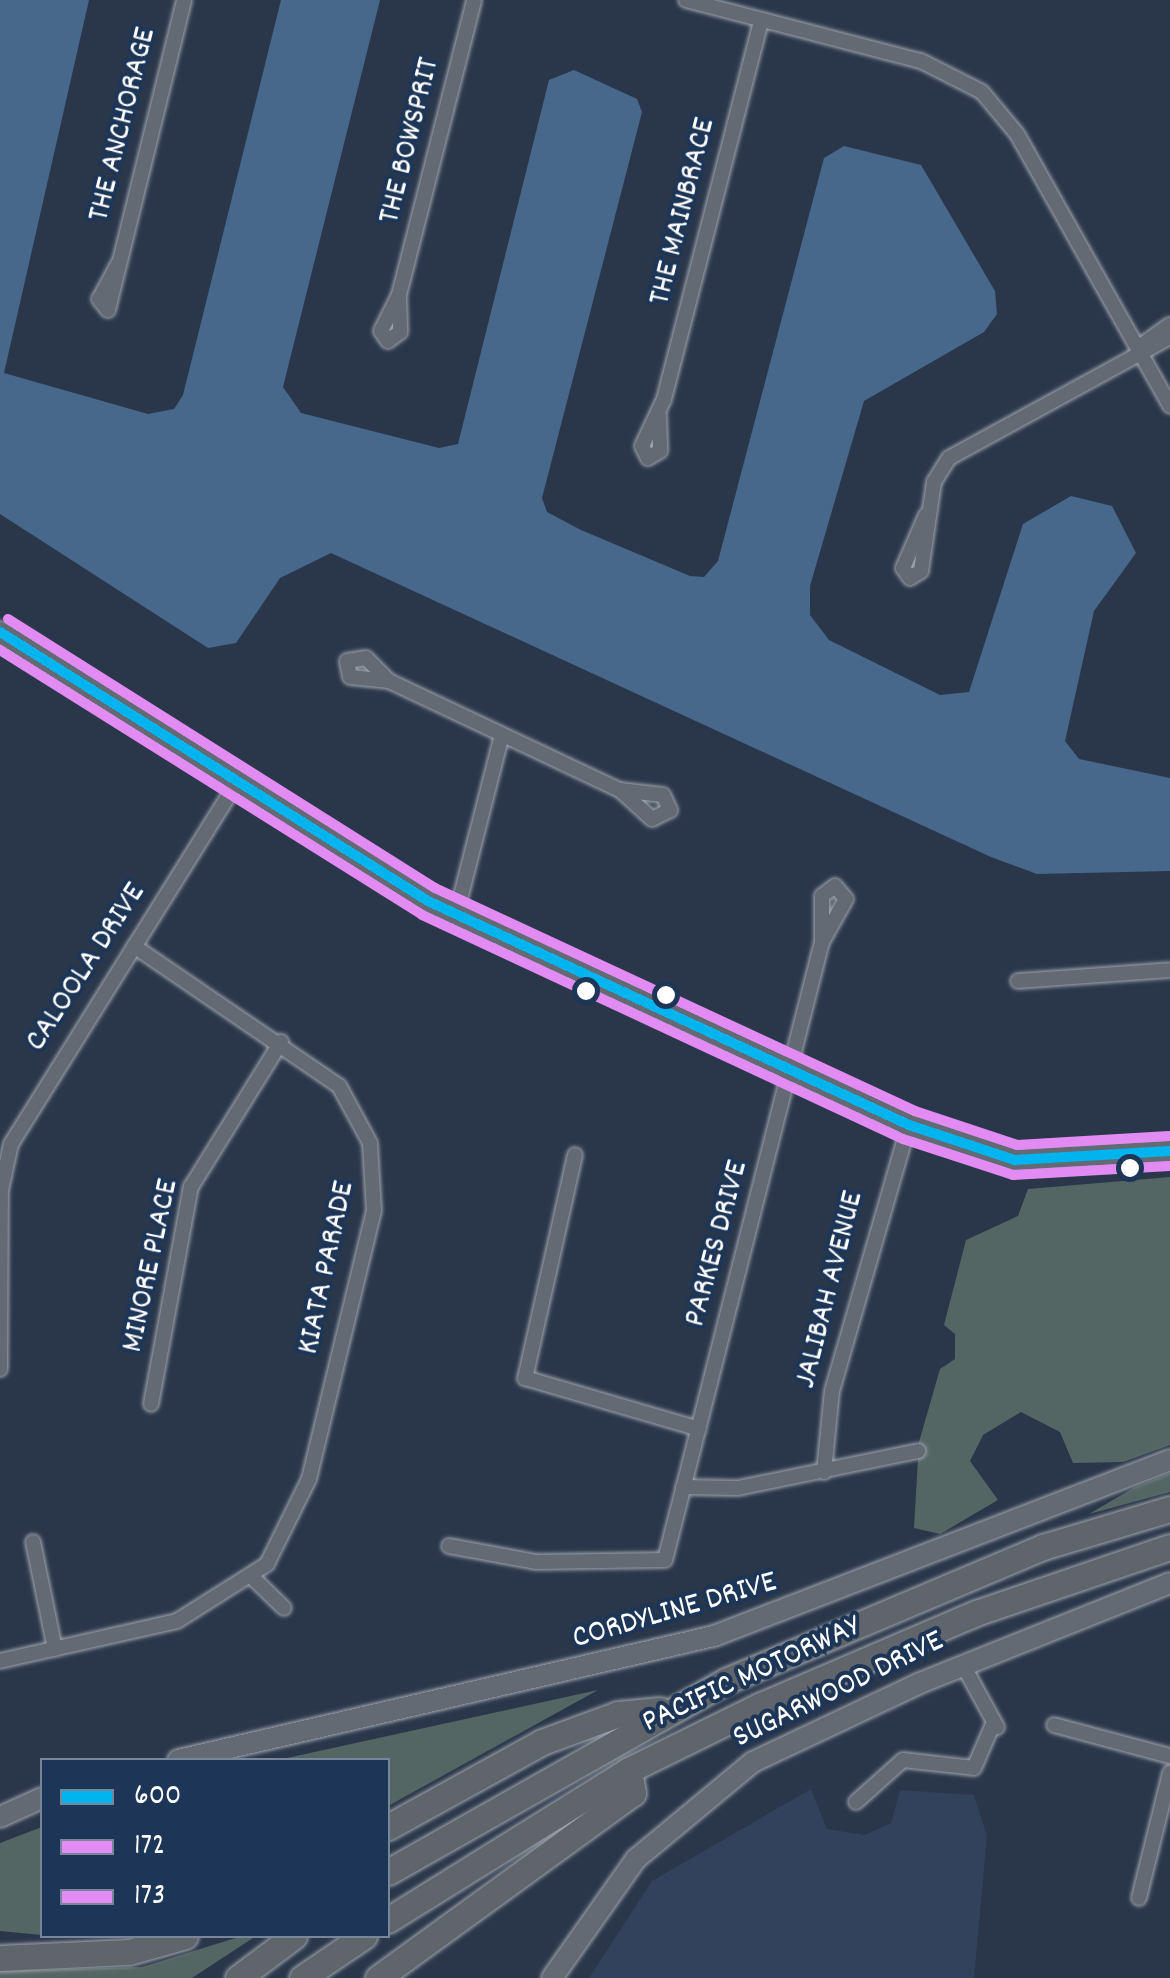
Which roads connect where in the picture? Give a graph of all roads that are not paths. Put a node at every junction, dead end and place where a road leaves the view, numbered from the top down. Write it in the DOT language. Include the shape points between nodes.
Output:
graph roads {
  1 [pos="184,0"];
  2 [pos="474,0"];
  3 [pos="686,0"];
  4 [pos="761,22"];
  5 [pos="118,264"];
  6 [pos="399,296"];
  7 [pos="1170,325"];
  8 [pos="1170,337"];
  9 [pos="1138,350"];
  10 [pos="1170,406"];
  11 [pos="659,416"];
  12 [pos="926,515"];
  13 [pos="0,632"];
  14 [pos="389,681"];
  15 [pos="502,734"];
  16 [pos="237,783"];
  17 [pos="620,790"];
  18 [pos="456,915"];
  19 [pos="822,942"];
  20 [pos="134,946"];
  21 [pos="1170,970"];
  22 [pos="1018,982"];
  23 [pos="281,1042"];
  24 [pos="791,1071"];
  25 [pos="909,1125"];
  26 [pos="1170,1152"];
  27 [pos="575,1155"];
  28 [pos="0,1369"];
  29 [pos="152,1404"];
  30 [pos="698,1429"];
  31 [pos="918,1452"];
  32 [pos="1170,1460"];
  33 [pos="824,1472"];
  34 [pos="684,1487"];
  35 [pos="1170,1509"];
  36 [pos="33,1542"];
  37 [pos="449,1546"];
  38 [pos="1170,1547"];
  39 [pos="253,1578"];
  40 [pos="1170,1583"];
  41 [pos="284,1608"];
  42 [pos="55,1648"];
  43 [pos="0,1662"];
  44 [pos="963,1665"];
  45 [pos="670,1709"];
  46 [pos="1054,1725"];
  47 [pos="1170,1756"];
  48 [pos="187,1758"];
  49 [pos="629,1770"];
  50 [pos="1170,1773"];
  51 [pos="40,1799"];
  52 [pos="856,1802"];
  53 [pos="0,1817"];
  54 [pos="390,1825"];
  55 [pos="390,1871"];
  56 [pos="1138,1898"];
  57 [pos="390,1919"];
  58 [pos="176,1938"];
  59 [pos="291,1938"];
  60 [pos="361,1938"];
  61 [pos="0,1958"];
  62 [pos="238,1978"];
  63 [pos="302,1978"];
  64 [pos="378,1978"];
  65 [pos="552,1978"];
  1 -- 5 [label="street, THE ANCHORAGE"];
  2 -- 6 [label="street, THE BOWSPRIT"];
  3 -- 4 [label="street"];
  4 -- 9 [label="street" via="920,61 982,92 1017,134"];
  4 -- 11 [label="street, THE MAINBRACE"];
  7 -- 9 [label="street"];
  8 -- 9 [label="street"];
  9 -- 10 [label="street"];
  9 -- 12 [label="street" via="949,458"];
  13 -- 16 [label="street"];
  14 -- 15 [label="street"];
  15 -- 17 [label="street"];
  15 -- 18 [label="street"];
  16 -- 18 [label="street"];
  16 -- 20 [label="street, CALOOLA DRIVE"];
  18 -- 24 [label="street"];
  19 -- 24 [label="street, PARKES DRIVE"];
  20 -- 23 [label="street, KIATA PARADE"];
  20 -- 28 [label="street, CALOOLA DRIVE" via="9,1151 0,1190"];
  21 -- 22 [label="street"];
  23 -- 29 [label="street, MINORE PLACE" via="190,1187"];
  23 -- 39 [label="street, KIATA PARADE" via="350,1101 370,1143 377,1192 301,1505"];
  24 -- 25 [label="street"];
  24 -- 30 [label="street, PARKES DRIVE"];
  25 -- 26 [label="street" via="1015,1160"];
  25 -- 33 [label="street, JALIBAH AVENUE" via="832,1391"];
  27 -- 30 [label="street" via="525,1378"];
  30 -- 34 [label="street, PARKES DRIVE"];
  31 -- 33 [label="street"];
  32 -- 48 [label="street, CORDYLINE DRIVE" via="714,1636"];
  33 -- 34 [label="street" via="705,1492"];
  34 -- 37 [label="street, PARKES DRIVE" via="665,1560 536,1562"];
  35 -- 45 [label="highway, PACIFIC MOTORWAY" via="905,1601"];
  36 -- 42 [label="street"];
  38 -- 49 [label="highway, PACIFIC MOTORWAY" via="892,1647"];
  39 -- 41 [label="street"];
  39 -- 42 [label="street, KIATA PARADE" via="177,1620"];
  40 -- 44 [label="street, SUGARWOOD DRIVE"];
  42 -- 43 [label="street, KIATA PARADE"];
  44 -- 52 [label="street" via="995,1726 974,1768 903,1760"];
  44 -- 65 [label="street, SUGARWOOD DRIVE" via="753,1762 687,1810 636,1860"];
  45 -- 54 [label="highway" via="618,1714 542,1742"];
  45 -- 55 [label="highway, PACIFIC MOTORWAY"];
  46 -- 47 [label="street"];
  49 -- 57 [label="highway, PACIFIC MOTORWAY"];
  49 -- 64 [label="highway" via="632,1792"];
  50 -- 56 [label="street"];
  51 -- 53 [label="street"];
  58 -- 61 [label="highway" via="93,1956"];
  59 -- 62 [label="highway"];
  60 -- 63 [label="highway"];
}
